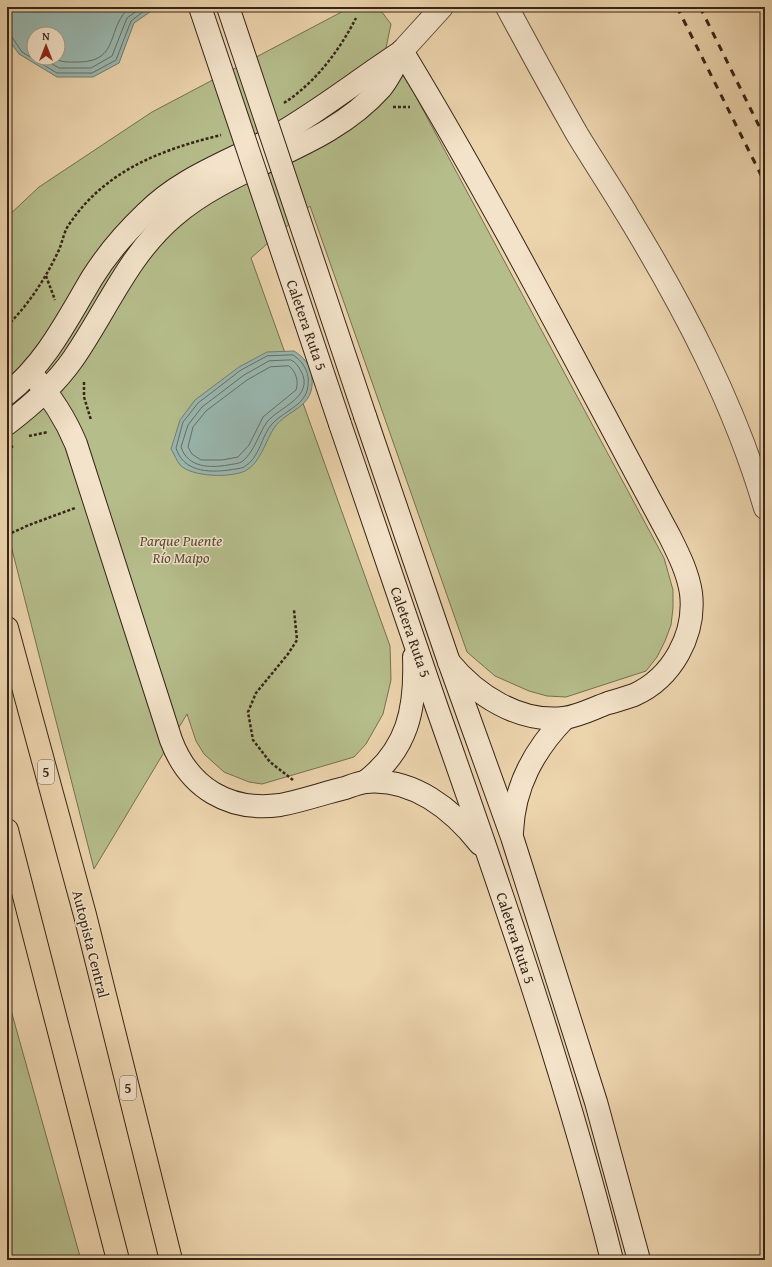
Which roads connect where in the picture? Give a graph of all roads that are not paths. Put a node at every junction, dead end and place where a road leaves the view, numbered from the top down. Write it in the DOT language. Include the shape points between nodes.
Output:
graph roads {
  1 [pos="200,7"];
  2 [pos="228,7"];
  3 [pos="442,7"];
  4 [pos="508,8"];
  5 [pos="402,51"];
  6 [pos="31,373"];
  7 [pos="47,391"];
  8 [pos="7,394"];
  9 [pos="13,433"];
  10 [pos="765,508"];
  11 [pos="7,628"];
  12 [pos="411,632"];
  13 [pos="449,662"];
  14 [pos="565,718"];
  15 [pos="365,782"];
  16 [pos="7,830"];
  17 [pos="512,837"];
  18 [pos="490,858"];
  19 [pos="118,1260"];
  20 [pos="171,1260"];
  21 [pos="612,1260"];
  22 [pos="639,1260"];
  1 -- 12 [label="main road, Caletera Ruta 5, bridge"];
  2 -- 13 [label="main road, Caletera Ruta 5, bridge"];
  3 -- 5 [label="main road"];
  4 -- 10 [label="main road" via="558,101 656,262 728,406 748,454"];
  5 -- 6 [label="main road" via="306,118 265,142 197,174 147,212 112,250 49,350"];
  5 -- 7 [label="main road" via="381,87 338,125 297,148 224,181 193,201 155,234 120,280 74,358"];
  5 -- 14 [label="main road" via="524,264 670,537 687,574 691,593 691,619 688,633 677,657 658,679 634,695"];
  6 -- 7 [label="main road"];
  6 -- 8 [label="main road"];
  7 -- 9 [label="main road"];
  7 -- 15 [label="main road" via="60,410 76,444 171,740 182,764 190,774 205,788 224,799 253,806 304,799"];
  11 -- 20 [label="highway, Autopista Central / 5" via="85,915"];
  12 -- 15 [label="main road" via="414,680 405,735 387,763"];
  12 -- 18 [label="main road, Caletera Ruta 5"];
  13 -- 14 [label="main road" via="461,677 491,700 509,708 546,717"];
  13 -- 17 [label="main road, Caletera Ruta 5"];
  14 -- 17 [label="main road" via="537,750 527,769 516,802"];
  15 -- 18 [label="main road" via="397,785 428,796 457,818"];
  16 -- 19 [label="highway"];
  17 -- 22 [label="main road, Caletera Ruta 5" via="596,1102"];
  18 -- 21 [label="main road, Caletera Ruta 5" via="573,1114"];
}
